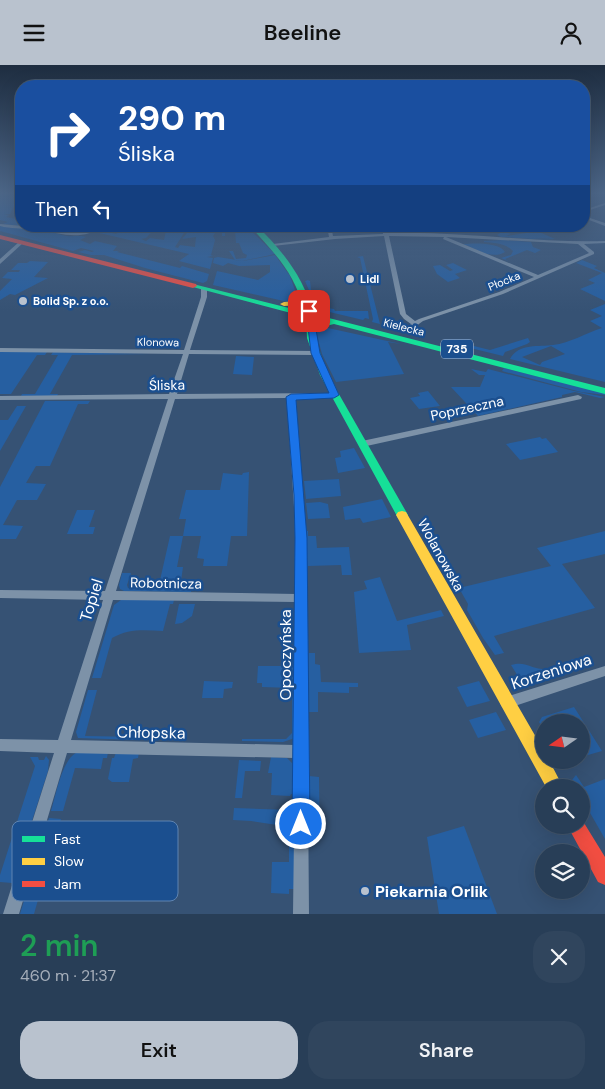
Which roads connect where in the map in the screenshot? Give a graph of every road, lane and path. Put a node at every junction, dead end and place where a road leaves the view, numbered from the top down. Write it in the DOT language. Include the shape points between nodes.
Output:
graph roads {
  1 [pos="54,232"];
  2 [pos="90,232"];
  3 [pos="259,232"];
  4 [pos="330,232"];
  5 [pos="385,232"];
  6 [pos="386,235"];
  7 [pos="440,235"];
  8 [pos="0,237"];
  9 [pos="331,237"];
  10 [pos="605,242"];
  11 [pos="21,243"];
  12 [pos="580,243"];
  13 [pos="273,245"];
  14 [pos="0,263"];
  15 [pos="540,277"];
  16 [pos="202,291"];
  17 [pos="304,295"];
  18 [pos="284,304"];
  19 [pos="309,315"];
  20 [pos="335,323"];
  21 [pos="415,324"];
  22 [pos="408,330"];
  23 [pos="311,333"];
  24 [pos="0,350"];
  25 [pos="187,352"];
  26 [pos="316,353"];
  27 [pos="605,386"];
  28 [pos="605,391"];
  29 [pos="334,395"];
  30 [pos="172,397"];
  31 [pos="291,397"];
  32 [pos="578,397"];
  33 [pos="0,398"];
  34 [pos="362,444"];
  35 [pos="0,594"];
  36 [pos="109,596"];
  37 [pos="301,598"];
  38 [pos="605,671"];
  39 [pos="506,703"];
  40 [pos="0,745"];
  41 [pos="63,746"];
  42 [pos="302,752"];
  43 [pos="550,779"];
  44 [pos="40,821"];
  45 [pos="581,834"];
  46 [pos="605,875"];
  47 [pos="15,901"];
  48 [pos="11,914"];
  49 [pos="301,914"];
  1 -- 2 [label="street" via="75,236"];
  3 -- 13 [label="main road, Wolanowska"];
  4 -- 9 [label="street"];
  5 -- 6 [label="street"];
  6 -- 7 [label="street"];
  6 -- 9 [label="street"];
  6 -- 21 [label="street" via="404,315"];
  7 -- 12 [label="street"];
  7 -- 15 [label="street"];
  8 -- 11 [label="main road, Kielecka / 735"];
  9 -- 13 [label="street"];
  10 -- 12 [label="street"];
  11 -- 14 [label="street"];
  11 -- 16 [label="main road, Kielecka / 735"];
  12 -- 15 [label="street, Płocka" via="592,253"];
  13 -- 17 [label="main road, Wolanowska" via="290,264"];
  15 -- 21 [label="street, Płocka"];
  16 -- 18 [label="main road, Kielecka / 735"];
  16 -- 19 [label="main road, Kielecka / 735"];
  16 -- 25 [label="street, Topiel"];
  17 -- 18 [label="main road" via="298,303"];
  17 -- 19 [label="main road, Wolanowska"];
  18 -- 19 [label="main road, Kielecka / 735"];
  19 -- 20 [label="main road, Kielecka / 735"];
  19 -- 23 [label="main road, Wolanowska"];
  19 -- 27 [label="main road, Kielecka / 735"];
  20 -- 23 [label="main road" via="319,325"];
  20 -- 28 [label="main road, Kielecka / 735"];
  21 -- 22 [label="street, Płocka"];
  23 -- 26 [label="main road, Wolanowska"];
  24 -- 25 [label="street, Klonowa"];
  25 -- 26 [label="street, Klonowa"];
  25 -- 30 [label="street, Topiel"];
  26 -- 29 [label="main road, Wolanowska"];
  29 -- 31 [label="street, Śliska"];
  29 -- 34 [label="main road, Wolanowska"];
  30 -- 31 [label="street, Śliska"];
  30 -- 33 [label="street, Śliska"];
  30 -- 36 [label="street, Topiel"];
  31 -- 37 [label="street, Opoczyńska" via="299,495"];
  32 -- 34 [label="street, Poprzeczna"];
  34 -- 39 [label="main road, Wolanowska"];
  35 -- 36 [label="street, Robotnicza"];
  36 -- 37 [label="street, Robotnicza"];
  36 -- 41 [label="street, Topiel"];
  37 -- 42 [label="street, Opoczyńska"];
  38 -- 39 [label="street, Korzeniowa"];
  39 -- 43 [label="main road, Wolanowska"];
  40 -- 41 [label="street, Chłopska"];
  41 -- 42 [label="street, Chłopska"];
  41 -- 44 [label="street, Topiel"];
  42 -- 49 [label="street, Opoczyńska"];
  45 -- 46 [label="main road"];
  47 -- 48 [label="street, Topiel"];
}
